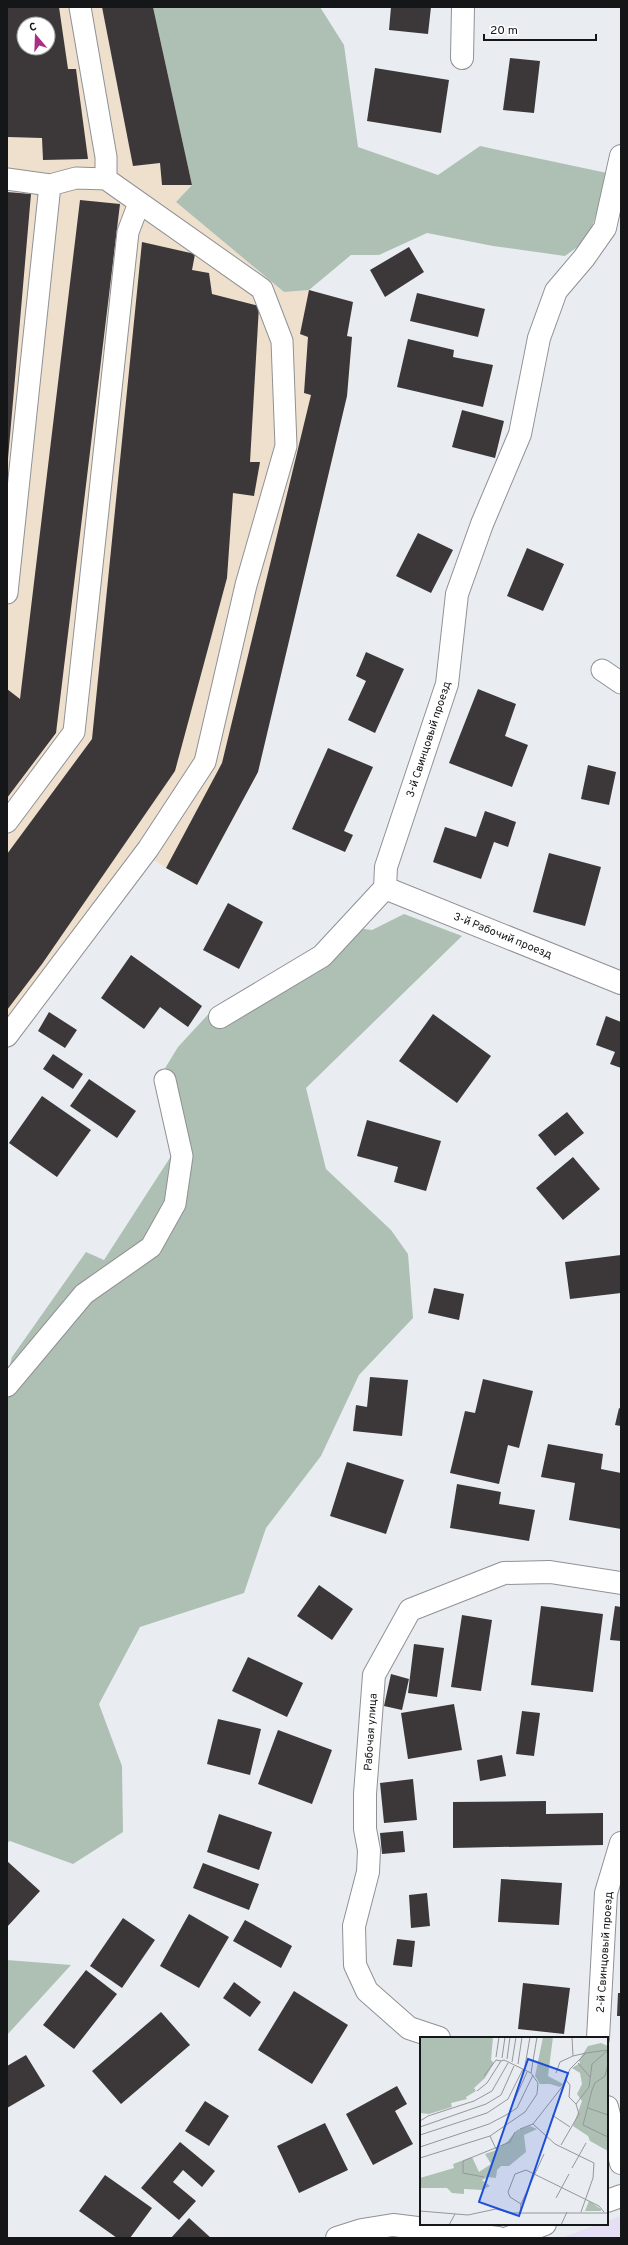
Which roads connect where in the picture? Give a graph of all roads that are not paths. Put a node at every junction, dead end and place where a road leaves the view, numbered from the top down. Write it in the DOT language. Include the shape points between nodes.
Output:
graph roads {
  1 [pos="80,7"];
  2 [pos="463,7"];
  3 [pos="462,58"];
  4 [pos="621,156"];
  5 [pos="7,179"];
  6 [pos="106,179"];
  7 [pos="50,186"];
  8 [pos="139,204"];
  9 [pos="7,593"];
  10 [pos="602,670"];
  11 [pos="621,683"];
  12 [pos="7,822"];
  13 [pos="384,888"];
  14 [pos="621,983"];
  15 [pos="220,1016"];
  16 [pos="7,1036"];
  17 [pos="165,1080"];
  18 [pos="7,1386"];
  19 [pos="621,1583"];
  20 [pos="621,1843"];
  21 [pos="436,2037"];
  22 [pos="598,2037"];
  23 [pos="608,2111"];
  24 [pos="621,2163"];
  25 [pos="621,2196"];
  26 [pos="608,2201"];
  27 [pos="542,2225"];
  28 [pos="337,2238"];
  29 [pos="498,2238"];
  30 [pos="508,2238"];
  1 -- 6 [label="lane" via="106,157"];
  2 -- 3 [label="street"];
  4 -- 13 [label="street, 3-й Свинцовый проезд" via="605,228 556,291 539,338 520,434 482,524 457,594 447,684 386,867"];
  5 -- 7 [label="lane"];
  6 -- 7 [label="lane" via="76,178"];
  6 -- 8 [label="lane"];
  7 -- 9 [label="lane"];
  8 -- 12 [label="lane" via="128,232 74,732"];
  8 -- 16 [label="lane" via="262,289 282,341 286,446 246,585 205,762 148,849"];
  10 -- 11 [label="lane"];
  13 -- 14 [label="street, 3-й Рабочий проезд"];
  13 -- 15 [label="street" via="322,956"];
  17 -- 18 [label="lane" via="182,1156 175,1204 151,1247 84,1294"];
  19 -- 21 [label="street, Рабочая улица" via="550,1572 504,1573 410,1610 374,1675 365,1794 368,1872 354,1926 355,1965 368,1991 409,2028"];
  20 -- 22 [label="street, 2-й Свинцовый проезд" via="606,1893"];
  23 -- 24 [label="street"];
  25 -- 26 [label="street"];
  27 -- 30 [label="street"];
  28 -- 29 [label="street" via="362,2230 393,2225"];
}
